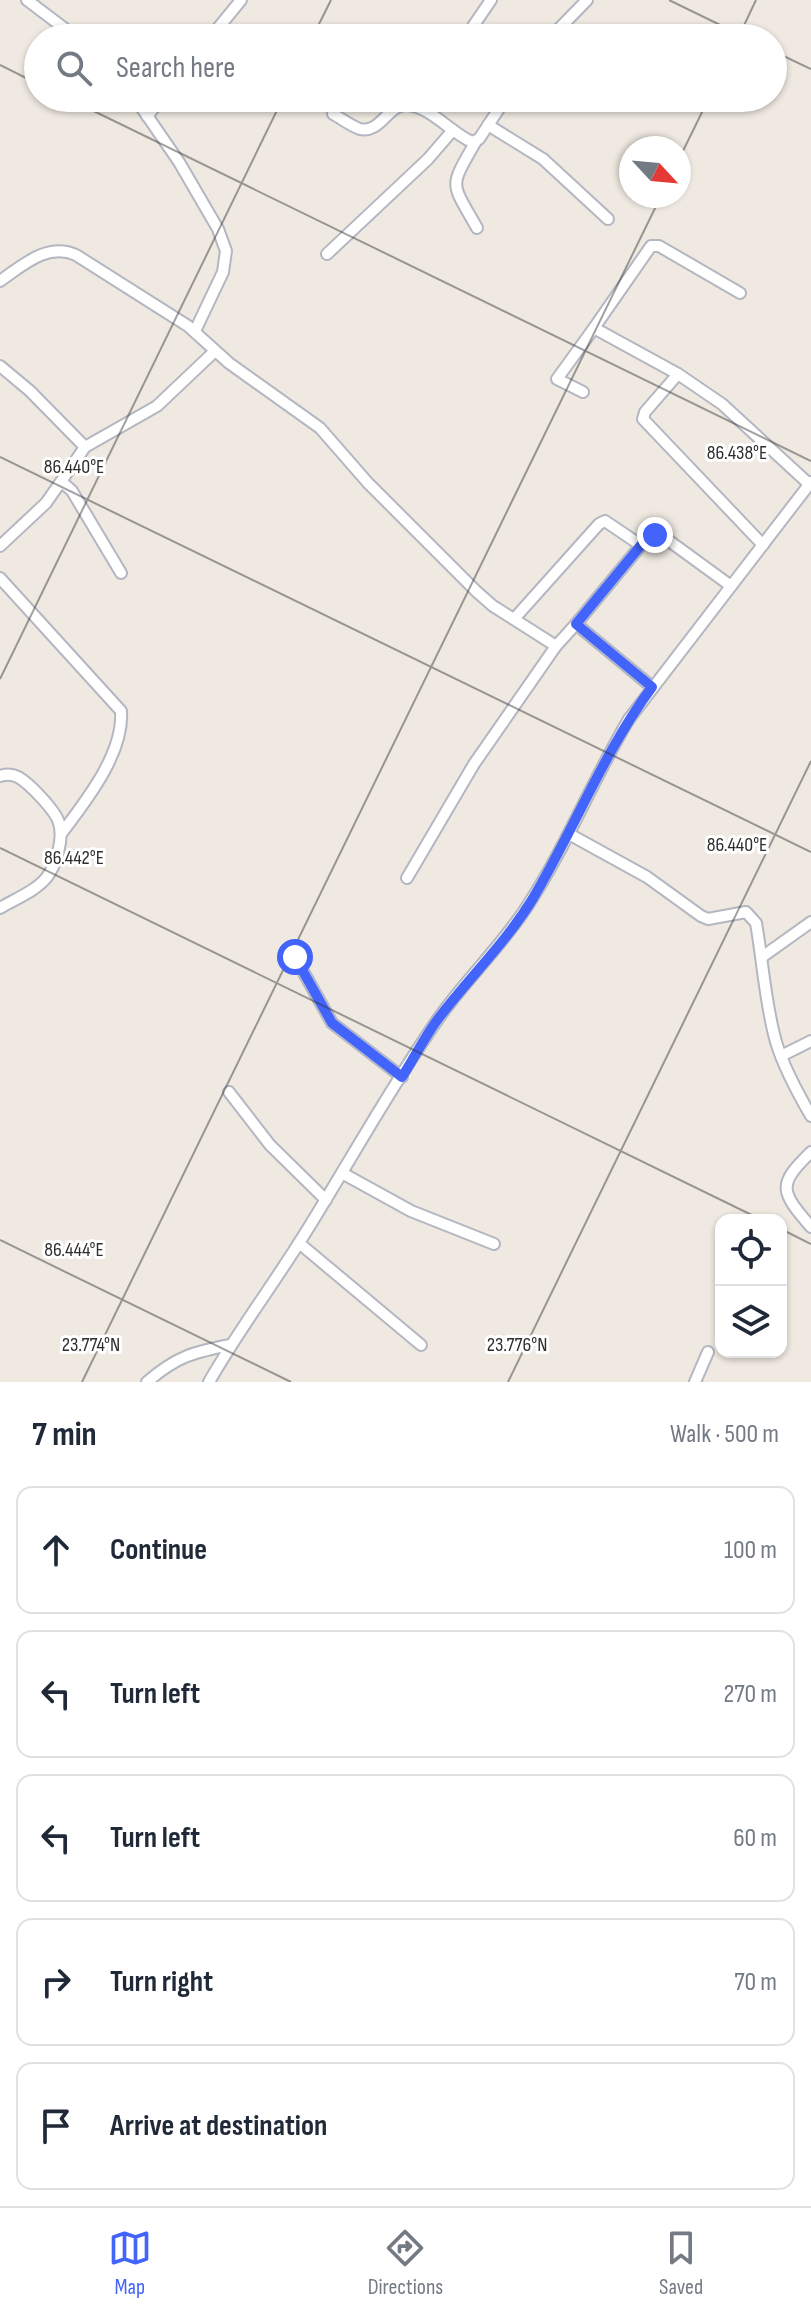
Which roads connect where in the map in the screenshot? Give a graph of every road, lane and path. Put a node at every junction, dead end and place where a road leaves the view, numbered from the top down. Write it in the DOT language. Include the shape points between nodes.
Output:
graph roads {
  1 [pos="27,0"];
  2 [pos="241,0"];
  3 [pos="491,0"];
  4 [pos="587,0"];
  5 [pos="59,24"];
  6 [pos="221,24"];
  7 [pos="475,24"];
  8 [pos="564,24"];
  9 [pos="144,112"];
  10 [pos="150,112"];
  11 [pos="390,112"];
  12 [pos="426,112"];
  13 [pos="497,112"];
  14 [pos="333,114"];
  15 [pos="147,116"];
  16 [pos="488,125"];
  17 [pos="453,130"];
  18 [pos="476,141"];
  19 [pos="608,219"];
  20 [pos="477,228"];
  21 [pos="327,254"];
  22 [pos="0,281"];
  23 [pos="740,293"];
  24 [pos="594,328"];
  25 [pos="195,331"];
  26 [pos="215,351"];
  27 [pos="0,366"];
  28 [pos="678,374"];
  29 [pos="583,392"];
  30 [pos="85,447"];
  31 [pos="62,482"];
  32 [pos="810,483"];
  33 [pos="642,544"];
  34 [pos="763,545"];
  35 [pos="0,546"];
  36 [pos="121,573"];
  37 [pos="0,578"];
  38 [pos="731,586"];
  39 [pos="514,619"];
  40 [pos="576,624"];
  41 [pos="556,646"];
  42 [pos="652,687"];
  43 [pos="0,776"];
  44 [pos="61,834"];
  45 [pos="569,834"];
  46 [pos="407,878"];
  47 [pos="0,908"];
  48 [pos="811,922"];
  49 [pos="295,957"];
  50 [pos="762,957"];
  51 [pos="811,1041"];
  52 [pos="781,1056"];
  53 [pos="402,1077"];
  54 [pos="229,1092"];
  55 [pos="811,1116"];
  56 [pos="811,1152"];
  57 [pos="342,1173"];
  58 [pos="326,1200"];
  59 [pos="811,1227"];
  60 [pos="299,1243"];
  61 [pos="494,1244"];
  62 [pos="230,1345"];
  63 [pos="421,1345"];
  64 [pos="708,1352"];
  65 [pos="147,1382"];
  66 [pos="209,1382"];
  67 [pos="695,1382"];
  1 -- 5 [label="street"];
  2 -- 6 [label="street"];
  3 -- 7 [label="street"];
  4 -- 8 [label="street"];
  9 -- 15 [label="street"];
  10 -- 15 [label="street"];
  11 -- 14 [label="street" via="366,130"];
  12 -- 17 [label="street"];
  13 -- 16 [label="street"];
  15 -- 25 [label="street" via="179,162 226,251 223,272"];
  16 -- 18 [label="street"];
  16 -- 19 [label="street" via="543,159"];
  17 -- 18 [label="street"];
  17 -- 21 [label="street"];
  18 -- 20 [label="street" via="455,181"];
  22 -- 25 [label="street" via="36,257 67,251"];
  23 -- 24 [label="street" via="651,246"];
  24 -- 28 [label="street"];
  24 -- 29 [label="street" via="557,379"];
  25 -- 26 [label="street"];
  26 -- 30 [label="street" via="157,406"];
  26 -- 39 [label="street" via="320,428 477,592"];
  27 -- 30 [label="street"];
  28 -- 32 [label="street" via="722,404"];
  28 -- 34 [label="street" via="643,419"];
  30 -- 31 [label="street"];
  31 -- 35 [label="street"];
  31 -- 36 [label="street"];
  32 -- 34 [label="street"];
  33 -- 38 [label="street" via="661,535"];
  33 -- 39 [label="street" via="602,522"];
  33 -- 40 [label="street"];
  34 -- 38 [label="street"];
  37 -- 44 [label="street" via="121,711 103,776"];
  38 -- 42 [label="street"];
  39 -- 41 [label="street"];
  40 -- 41 [label="street"];
  40 -- 42 [label="street"];
  41 -- 46 [label="street" via="474,764"];
  42 -- 45 [label="street" via="611,747"];
  43 -- 44 [label="street" via="17,776 24,782 55,813"];
  44 -- 47 [label="street" via="47,878"];
  45 -- 50 [label="street" via="647,877 701,916 746,912 756,923"];
  45 -- 53 [label="street" via="515,926 439,1017"];
  48 -- 50 [label="street"];
  49 -- 53 [label="street" via="332,1023"];
  50 -- 52 [label="street"];
  51 -- 52 [label="street"];
  52 -- 55 [label="street"];
  53 -- 57 [label="street"];
  54 -- 58 [label="street" via="270,1145"];
  56 -- 59 [label="street" via="786,1181 797,1211"];
  57 -- 58 [label="street"];
  57 -- 61 [label="street" via="411,1211"];
  58 -- 60 [label="street"];
  60 -- 62 [label="street"];
  60 -- 63 [label="street"];
  62 -- 65 [label="street" via="179,1357"];
  62 -- 66 [label="street"];
  64 -- 67 [label="street"];
}
